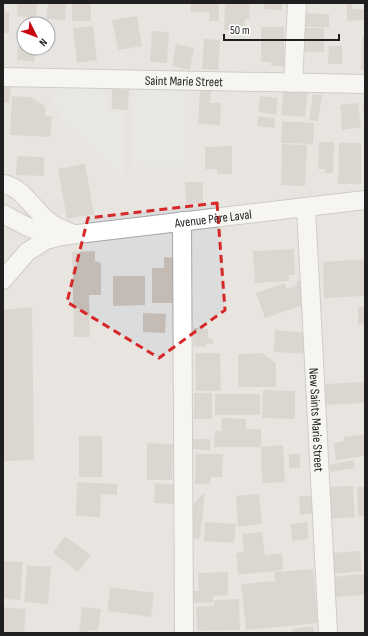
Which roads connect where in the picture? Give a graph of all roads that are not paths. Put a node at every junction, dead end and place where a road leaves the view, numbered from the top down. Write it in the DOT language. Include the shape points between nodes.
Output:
graph roads {
  1 [pos="297,3"];
  2 [pos="3,78"];
  3 [pos="293,83"];
  4 [pos="365,84"];
  5 [pos="4,184"];
  6 [pos="365,200"];
  7 [pos="306,207"];
  8 [pos="12,221"];
  9 [pos="182,221"];
  10 [pos="67,235"];
  11 [pos="25,254"];
  12 [pos="3,260"];
  13 [pos="3,280"];
  14 [pos="184,633"];
  15 [pos="328,633"];
  1 -- 3 [label="street"];
  2 -- 3 [label="street, Saint Marie Street"];
  3 -- 4 [label="street, Saint Marie Street"];
  5 -- 10 [label="street" via="20,192 49,222"];
  6 -- 7 [label="street, Avenue Père Laval"];
  7 -- 9 [label="street, Avenue Père Laval"];
  7 -- 15 [label="street, New Saints Marie Street"];
  8 -- 10 [label="street" via="45,234"];
  8 -- 11 [label="street" via="29,233 30,246"];
  9 -- 10 [label="street, Avenue Père Laval"];
  9 -- 14 [label="street"];
  10 -- 11 [label="street" via="46,240"];
  11 -- 12 [label="street" via="11,261"];
  11 -- 13 [label="street"];
}
